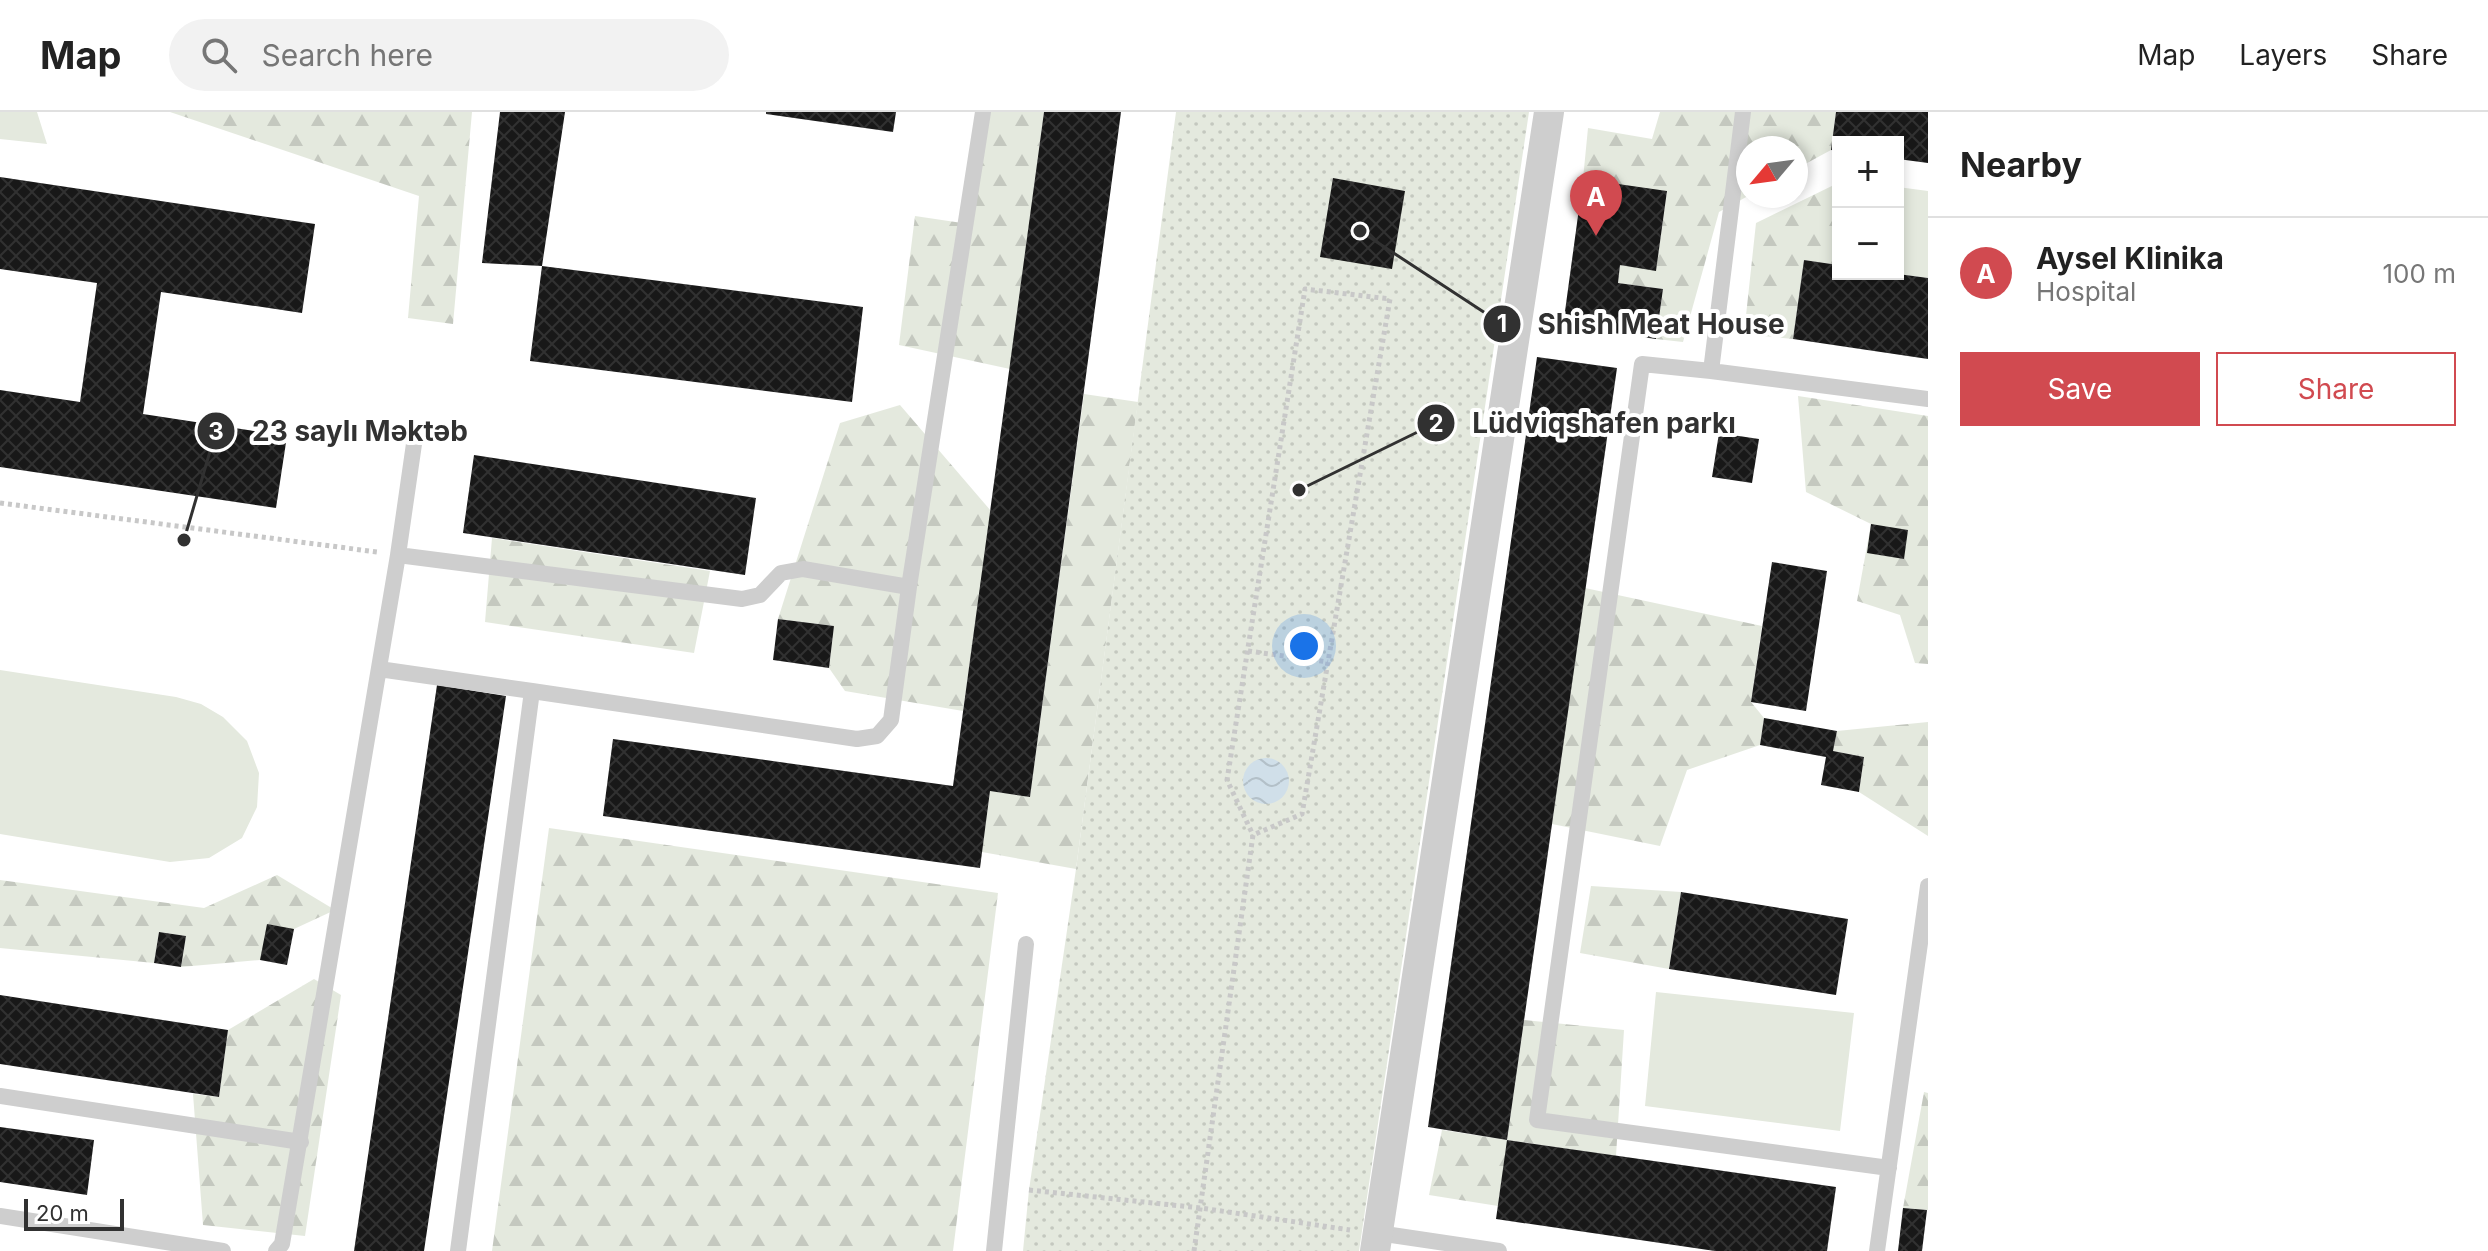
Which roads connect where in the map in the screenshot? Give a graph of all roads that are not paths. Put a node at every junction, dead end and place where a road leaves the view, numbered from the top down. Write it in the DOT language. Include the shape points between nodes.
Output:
graph roads {
  1 [pos="983,112"];
  2 [pos="1549,112"];
  3 [pos="1743,112"];
  4 [pos="1711,371"];
  5 [pos="1928,399"];
  6 [pos="415,437"];
  7 [pos="398,555"];
  8 [pos="909,587"];
  9 [pos="379,669"];
  10 [pos="532,691"];
  11 [pos="1928,886"];
  12 [pos="1026,944"];
  13 [pos="0,1096"];
  14 [pos="301,1142"];
  15 [pos="1889,1168"];
  16 [pos="0,1216"];
  17 [pos="1372,1239"];
  18 [pos="223,1251"];
  19 [pos="276,1251"];
  20 [pos="458,1251"];
  21 [pos="994,1251"];
  22 [pos="1499,1251"];
  23 [pos="1877,1251"];
  1 -- 8 [label="lane"];
  2 -- 17 [label="street"];
  3 -- 4 [label="lane"];
  4 -- 5 [label="lane"];
  4 -- 15 [label="lane" via="1642,364 1537,1120"];
  6 -- 7 [label="lane"];
  7 -- 8 [label="lane" via="742,599 760,595 781,573 803,569"];
  7 -- 9 [label="lane"];
  8 -- 10 [label="lane" via="891,720 877,736 857,739"];
  9 -- 10 [label="lane"];
  9 -- 14 [label="lane"];
  10 -- 20 [label="lane"];
  11 -- 15 [label="lane"];
  12 -- 21 [label="lane"];
  13 -- 14 [label="lane"];
  14 -- 19 [label="lane" via="282,1244"];
  15 -- 23 [label="lane"];
  16 -- 18 [label="lane"];
  17 -- 22 [label="lane"];
}
